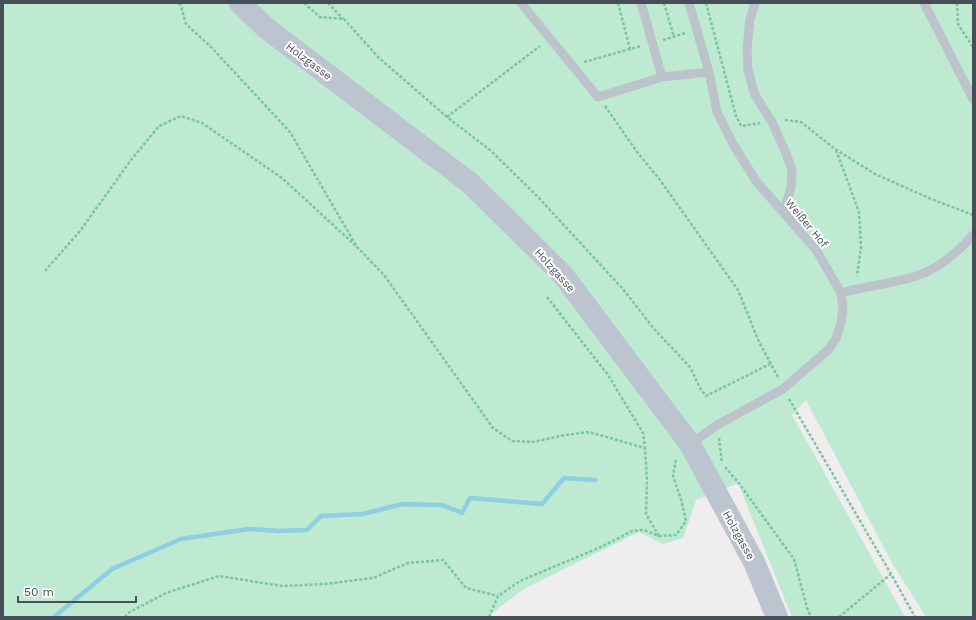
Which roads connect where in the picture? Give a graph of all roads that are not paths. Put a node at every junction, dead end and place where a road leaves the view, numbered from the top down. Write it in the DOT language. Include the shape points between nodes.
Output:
graph roads {
  1 [pos="240,3"];
  2 [pos="521,3"];
  3 [pos="641,3"];
  4 [pos="689,3"];
  5 [pos="754,3"];
  6 [pos="924,3"];
  7 [pos="709,72"];
  8 [pos="662,77"];
  9 [pos="973,99"];
  10 [pos="783,212"];
  11 [pos="973,235"];
  12 [pos="841,293"];
  13 [pos="690,444"];
  14 [pos="777,617"];
  1 -- 13 [label="street, Holzgasse" via="266,28 475,189 563,275"];
  2 -- 8 [label="lane" via="598,97"];
  3 -- 8 [label="lane"];
  4 -- 7 [label="lane, Weißer Hof"];
  5 -- 10 [label="lane" via="748,41 748,70 755,95 772,122 792,170 791,188"];
  6 -- 9 [label="lane"];
  7 -- 8 [label="lane"];
  7 -- 10 [label="lane, Weißer Hof" via="718,112 734,144 756,180"];
  10 -- 12 [label="lane, Weißer Hof" via="817,251"];
  11 -- 12 [label="lane" via="949,258 917,276"];
  12 -- 13 [label="lane, Weißer Hof" via="841,323 836,339 828,350 783,389 718,425"];
  13 -- 14 [label="street, Holzgasse" via="754,562"];
}
